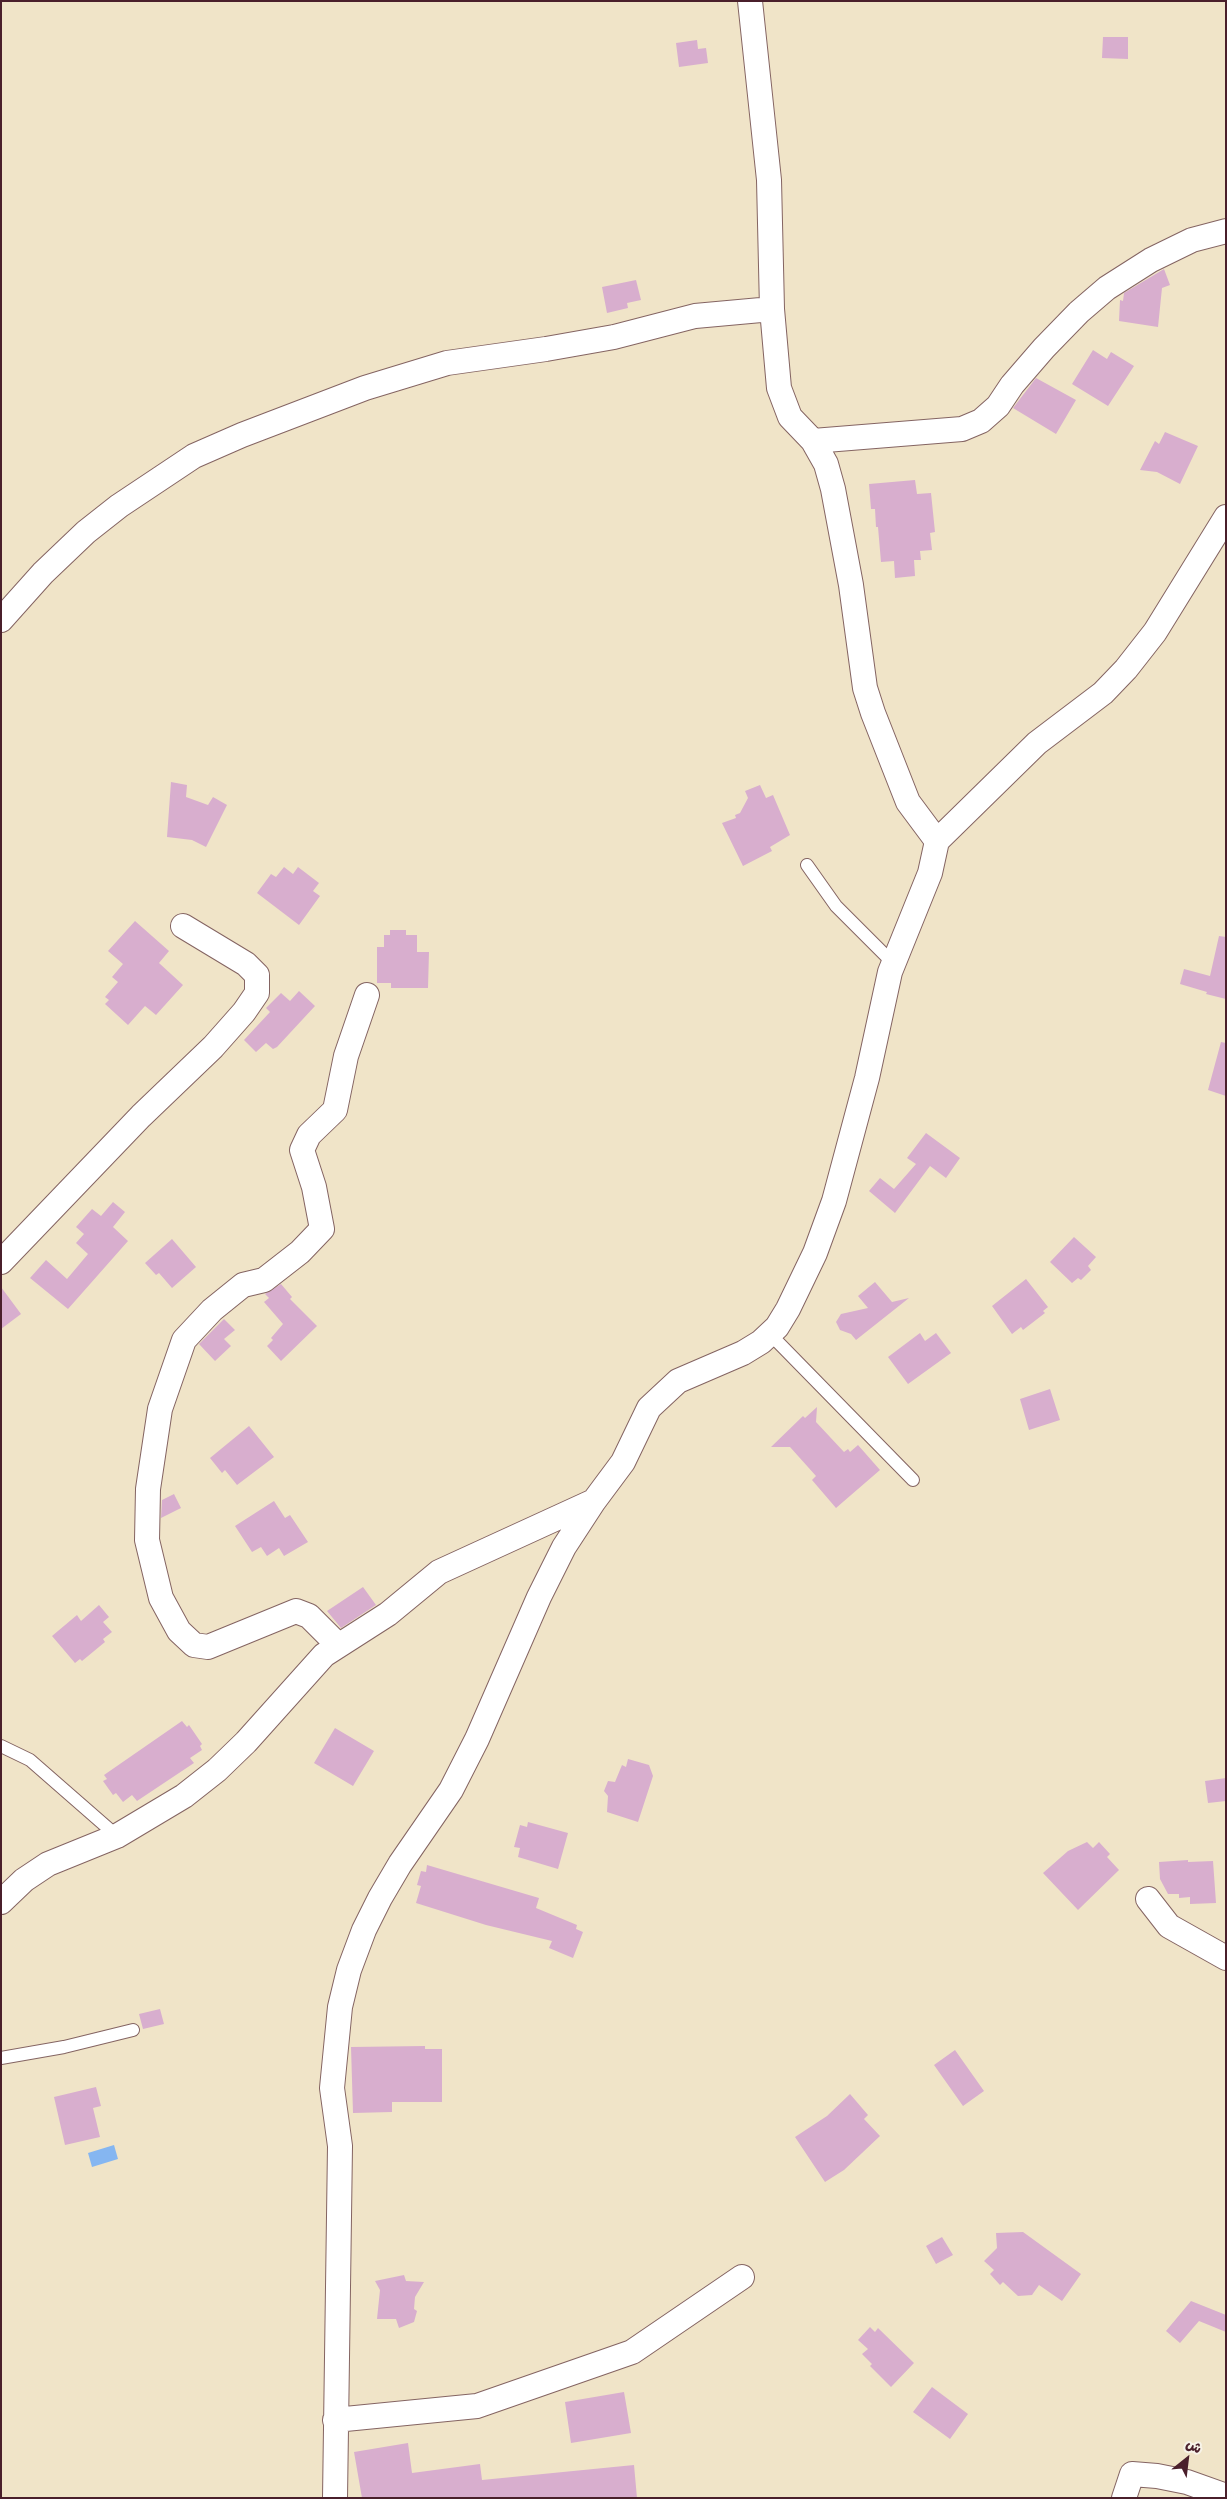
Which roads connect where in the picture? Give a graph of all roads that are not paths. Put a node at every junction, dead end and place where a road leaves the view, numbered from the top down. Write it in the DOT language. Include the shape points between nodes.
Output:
graph roads {
  1 [pos="750,1"];
  2 [pos="1226,231"];
  3 [pos="772,309"];
  4 [pos="813,441"];
  5 [pos="1226,517"];
  6 [pos="1,620"];
  7 [pos="937,841"];
  8 [pos="807,865"];
  9 [pos="183,926"];
  10 [pos="893,963"];
  11 [pos="367,995"];
  12 [pos="1,1262"];
  13 [pos="770,1334"];
  14 [pos="913,1480"];
  15 [pos="594,1501"];
  16 [pos="338,1645"];
  17 [pos="1,1746"];
  18 [pos="117,1836"];
  19 [pos="1148,1899"];
  20 [pos="1,1902"];
  21 [pos="1226,1958"];
  22 [pos="133,2030"];
  23 [pos="1,2058"];
  24 [pos="742,2277"];
  25 [pos="335,2420"];
  26 [pos="1226,2496"];
  27 [pos="335,2498"];
  28 [pos="1124,2498"];
  1 -- 3 [label="street" via="769,180"];
  2 -- 4 [label="street" via="1192,240 1151,260 1107,288 1044,348 998,406 981,421 962,428"];
  3 -- 4 [label="street" via="779,388 790,417"];
  3 -- 6 [label="street" via="695,316 546,349 447,363 365,388 242,435 194,456 119,506 43,573"];
  4 -- 7 [label="street" via="826,464 833,489 873,713 908,802"];
  5 -- 7 [label="street" via="1155,632 1126,669 1095,699 1037,743"];
  7 -- 10 [label="street" via="930,874"];
  8 -- 10 [label="lane" via="836,906"];
  9 -- 12 [label="street" via="246,964 257,974 257,993 213,1047 141,1116"];
  10 -- 13 [label="street" via="834,1201 815,1253 788,1309"];
  11 -- 16 [label="street" via="346,1056 336,1110 308,1135 302,1150 314,1187 322,1229 300,1252 264,1280 243,1285 212,1310 184,1340 160,1409 148,1489 147,1540 161,1598 179,1631 194,1645 208,1647 296,1610 309,1616"];
  13 -- 14 [label="lane"];
  13 -- 15 [label="street" via="744,1353 678,1381 649,1408 623,1462"];
  15 -- 16 [label="street" via="439,1572 388,1614"];
  15 -- 25 [label="street" via="564,1548 539,1597 456,1781 380,1898 348,1970 340,2007 332,2088 340,2146"];
  16 -- 18 [label="street" via="324,1655 217,1770 184,1796"];
  17 -- 18 [label="lane" via="30,1760"];
  18 -- 20 [label="street" via="48,1864 24,1880"];
  19 -- 21 [label="street" via="1170,1926"];
  22 -- 23 [label="lane"];
  24 -- 25 [label="street" via="632,2352 477,2406"];
  25 -- 27 [label="street"];
  26 -- 28 [label="street" via="1187,2482 1132,2474"];
}
